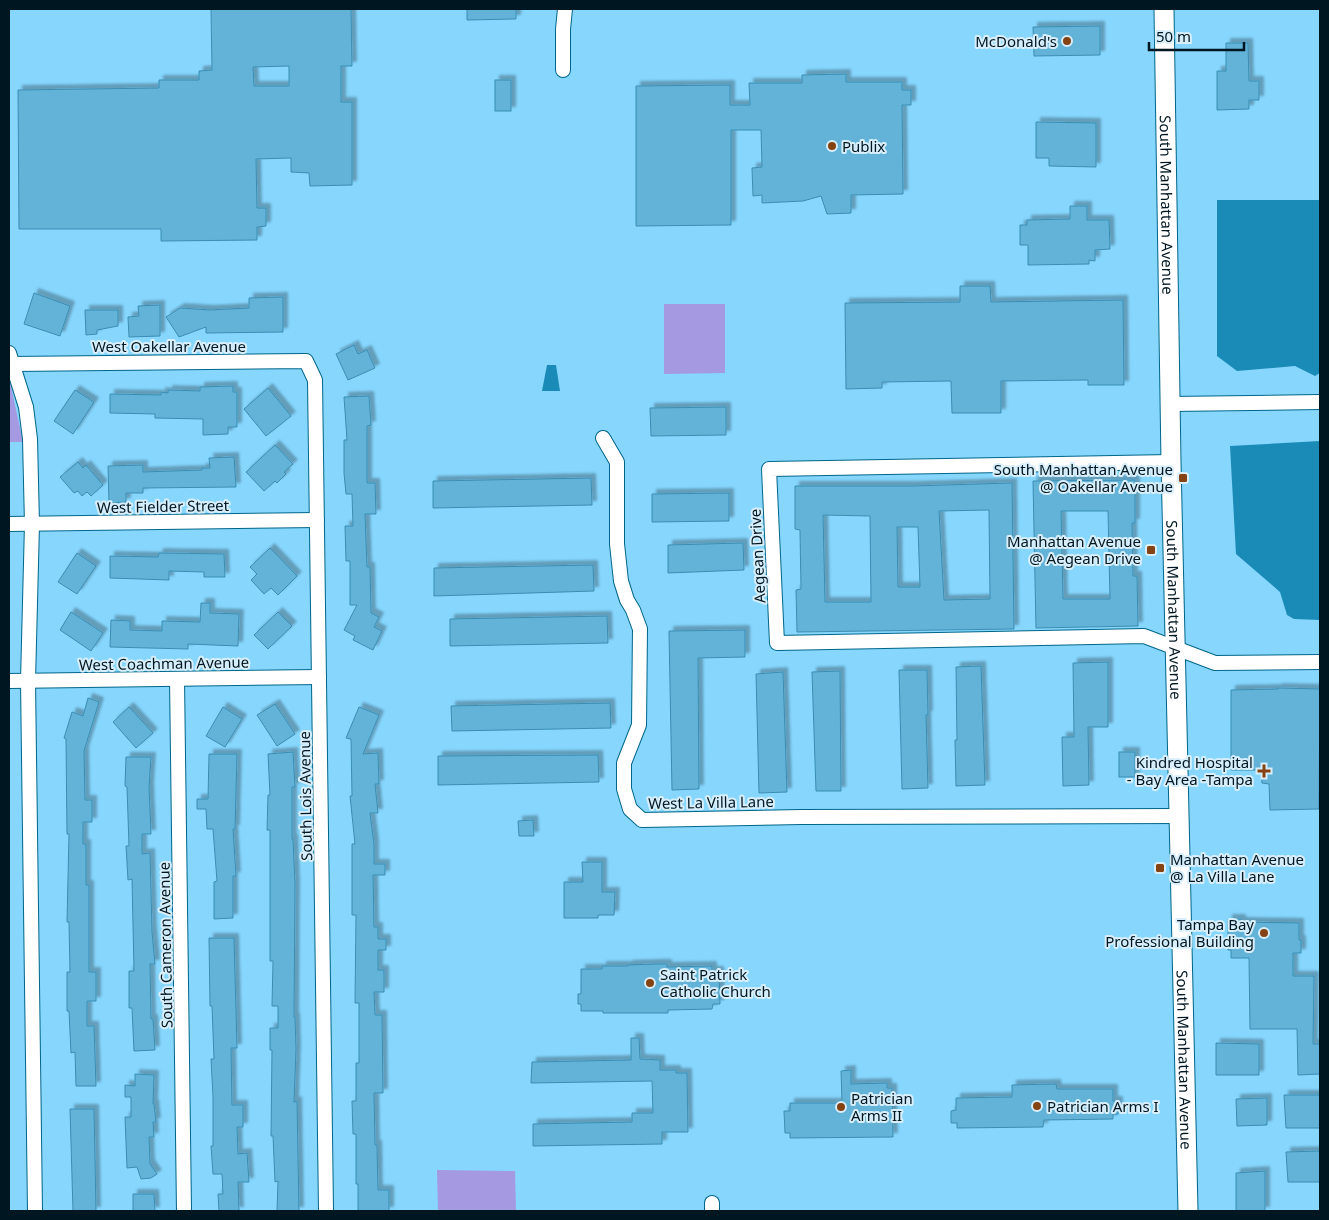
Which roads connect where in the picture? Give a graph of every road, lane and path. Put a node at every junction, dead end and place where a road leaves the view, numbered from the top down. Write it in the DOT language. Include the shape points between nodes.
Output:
graph roads {
  1 [pos="565,9"];
  2 [pos="1164,9"];
  3 [pos="563,70"];
  4 [pos="10,358"];
  5 [pos="315,380"];
  6 [pos="1320,402"];
  7 [pos="1170,404"];
  8 [pos="603,438"];
  9 [pos="1171,462"];
  10 [pos="317,520"];
  11 [pos="9,524"];
  12 [pos="32,524"];
  13 [pos="1175,648"];
  14 [pos="1320,662"];
  15 [pos="319,677"];
  16 [pos="177,679"];
  17 [pos="9,681"];
  18 [pos="28,681"];
  19 [pos="1178,816"];
  20 [pos="35,1211"];
  21 [pos="184,1211"];
  22 [pos="326,1211"];
  23 [pos="1188,1211"];
  1 -- 3 [label="street"];
  2 -- 7 [label="main road, South Manhattan Avenue"];
  4 -- 5 [label="street, West Oakellar Avenue" via="306,361"];
  4 -- 12 [label="street" via="26,407"];
  5 -- 10 [label="street, South Lois Avenue"];
  6 -- 7 [label="street"];
  7 -- 9 [label="main road, South Manhattan Avenue"];
  8 -- 19 [label="street, West La Villa Lane" via="617,462 617,544 621,581 640,629 639,725 624,763 624,789 630,809 642,820"];
  9 -- 13 [label="main road, South Manhattan Avenue"];
  9 -- 13 [label="street, Aegean Drive" via="769,469 777,643 1144,636"];
  10 -- 12 [label="street, West Fielder Street"];
  10 -- 15 [label="street, South Lois Avenue"];
  11 -- 12 [label="street, West Fielder Street"];
  12 -- 18 [label="street"];
  13 -- 14 [label="street, Aegean Drive" via="1215,663"];
  13 -- 19 [label="main road, South Manhattan Avenue"];
  15 -- 16 [label="street, West Coachman Avenue"];
  15 -- 22 [label="street, South Lois Avenue"];
  16 -- 18 [label="street, West Coachman Avenue"];
  16 -- 21 [label="street, South Cameron Avenue"];
  17 -- 18 [label="street, West Coachman Avenue"];
  18 -- 20 [label="street"];
  19 -- 23 [label="main road, South Manhattan Avenue"];
}
